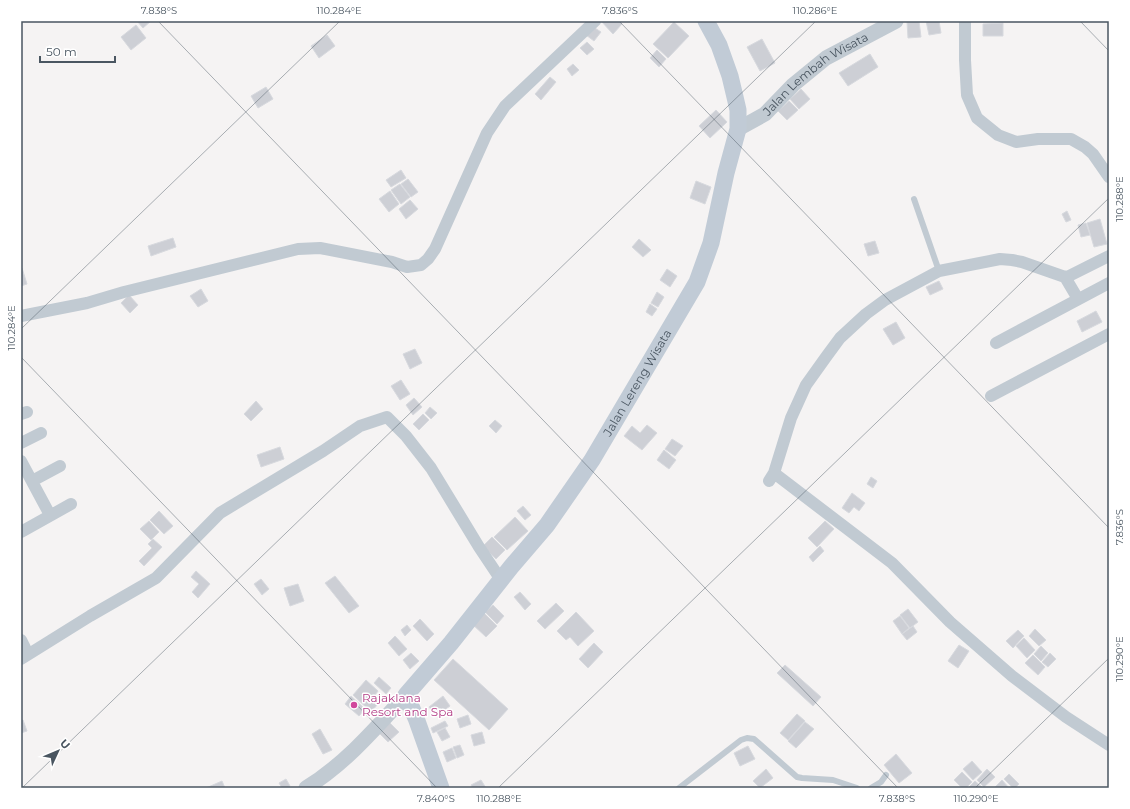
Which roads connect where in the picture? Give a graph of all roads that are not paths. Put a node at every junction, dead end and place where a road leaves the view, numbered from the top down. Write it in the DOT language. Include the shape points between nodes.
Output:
graph roads {
  1 [pos="595,21"];
  2 [pos="706,21"];
  3 [pos="896,21"];
  4 [pos="965,21"];
  5 [pos="738,130"];
  6 [pos="1109,177"];
  7 [pos="914,199"];
  8 [pos="1109,256"];
  9 [pos="939,272"];
  10 [pos="1065,277"];
  11 [pos="1109,284"];
  12 [pos="1078,300"];
  13 [pos="21,316"];
  14 [pos="1109,334"];
  15 [pos="996,343"];
  16 [pos="991,396"];
  17 [pos="41,433"];
  18 [pos="21,443"];
  19 [pos="21,461"];
  20 [pos="60,466"];
  21 [pos="32,481"];
  22 [pos="71,504"];
  23 [pos="50,515"];
  24 [pos="21,532"];
  25 [pos="501,580"];
  26 [pos="22,650"];
  27 [pos="406,696"];
  28 [pos="1109,745"];
  29 [pos="886,775"];
  30 [pos="306,788"];
  31 [pos="441,788"];
  32 [pos="679,788"];
  33 [pos="857,788"];
  34 [pos="871,788"];
  1 -- 13 [label="street" via="505,106 496,118 435,249 421,265 406,267 320,248 298,249 87,303"];
  2 -- 5 [label="main road, Jalan Lereng Wisata" via="719,45 730,76"];
  3 -- 5 [label="street, Jalan Lembah Wisata" via="826,58 793,85 765,114"];
  4 -- 6 [label="street" via="964,60 967,95 977,118 998,135 1016,142 1071,139 1093,154"];
  5 -- 25 [label="main road, Jalan Lereng Wisata" via="711,243 697,282 592,460 547,525"];
  7 -- 9 [label="lane"];
  8 -- 10 [label="street"];
  9 -- 10 [label="street" via="984,261 1006,259"];
  9 -- 28 [label="street" via="885,300 840,338 806,385 791,418 771,477 892,563 950,622 1012,676 1066,717"];
  10 -- 12 [label="street"];
  11 -- 12 [label="street"];
  12 -- 15 [label="street"];
  14 -- 16 [label="street"];
  17 -- 18 [label="street"];
  19 -- 21 [label="street"];
  20 -- 21 [label="street"];
  21 -- 23 [label="street"];
  22 -- 23 [label="street"];
  23 -- 24 [label="street"];
  25 -- 26 [label="street" via="431,468 387,417 360,426 220,513 156,578 50,641"];
  25 -- 27 [label="main road, Jalan Lereng Wisata"];
  27 -- 30 [label="street" via="337,766"];
  27 -- 31 [label="main road"];
  29 -- 34 [label="lane" via="881,782"];
  32 -- 33 [label="lane" via="747,738 754,739 797,776 836,780"];
}
